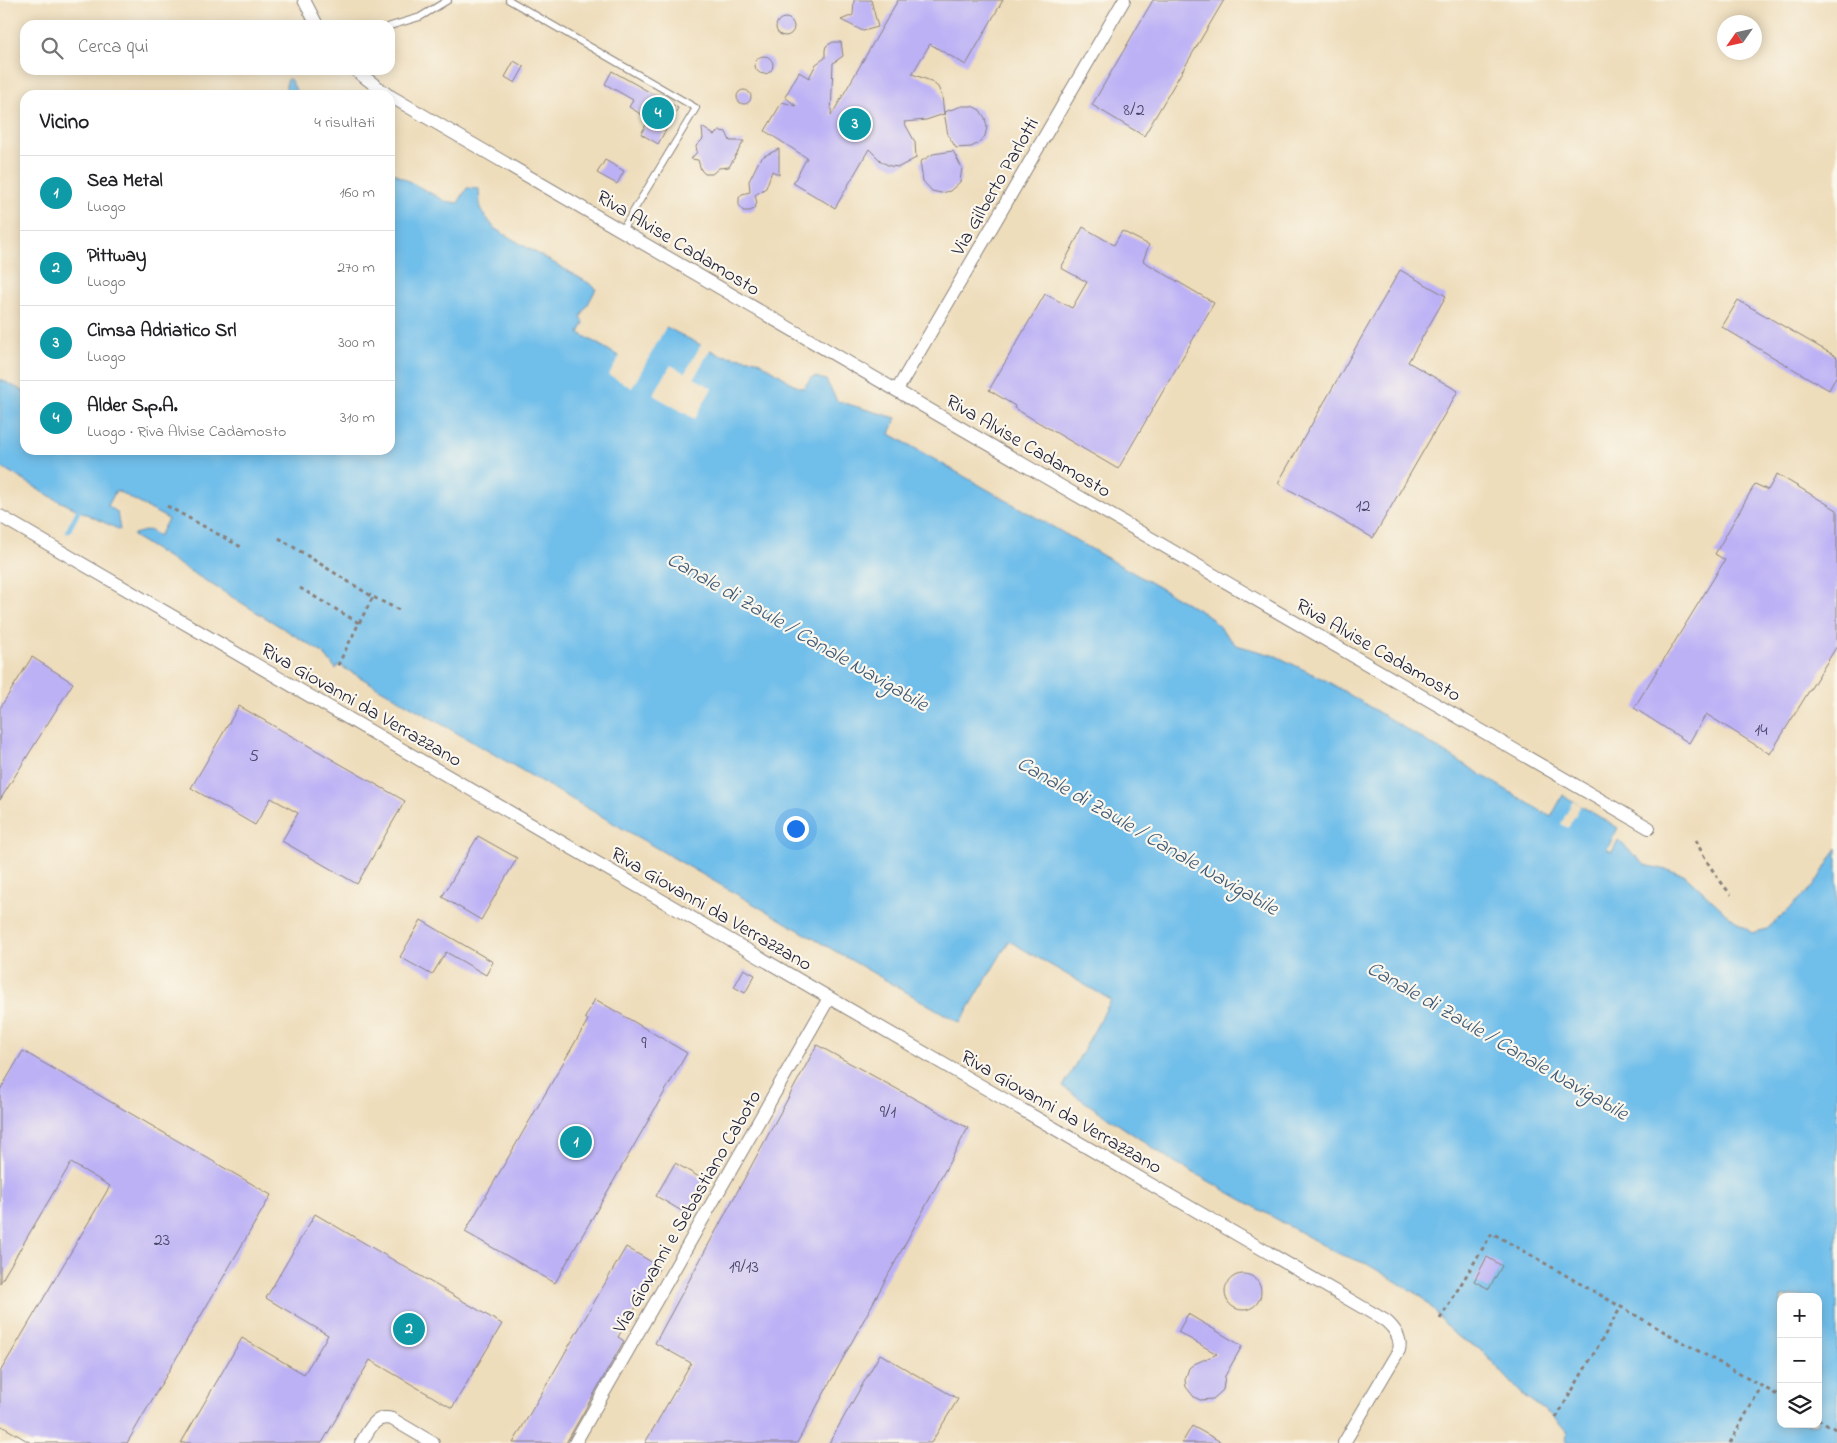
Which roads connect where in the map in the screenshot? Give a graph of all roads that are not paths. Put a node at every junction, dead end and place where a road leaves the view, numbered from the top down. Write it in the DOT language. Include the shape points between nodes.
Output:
graph roads {
  1 [pos="304,0"];
  2 [pos="448,0"];
  3 [pos="509,0"];
  4 [pos="1124,0"];
  5 [pos="317,20"];
  6 [pos="395,24"];
  7 [pos="362,75"];
  8 [pos="381,90"];
  9 [pos="395,99"];
  10 [pos="622,230"];
  11 [pos="897,390"];
  12 [pos="0,516"];
  13 [pos="1648,828"];
  14 [pos="829,998"];
  15 [pos="362,1443"];
  16 [pos="434,1443"];
  17 [pos="575,1443"];
  18 [pos="1344,1443"];
  1 -- 5 [label="street"];
  2 -- 6 [label="lane" via="420,17"];
  3 -- 10 [label="lane" via="696,108"];
  4 -- 11 [label="street, Via Gilberto Parlotti"];
  7 -- 8 [label="street, Riva Alvise Cadamosto"];
  9 -- 10 [label="street, Riva Alvise Cadamosto"];
  10 -- 11 [label="street, Riva Alvise Cadamosto"];
  11 -- 13 [label="street, Riva Alvise Cadamosto"];
  12 -- 14 [label="street, Riva Giovanni da Verrazzano"];
  14 -- 17 [label="street, Via Giovanni e Sebastiano Caboto"];
  14 -- 18 [label="street, Riva Giovanni da Verrazzano" via="1386,1321 1399,1338 1398,1350"];
  15 -- 16 [label="street" via="380,1418 392,1419"];
}
